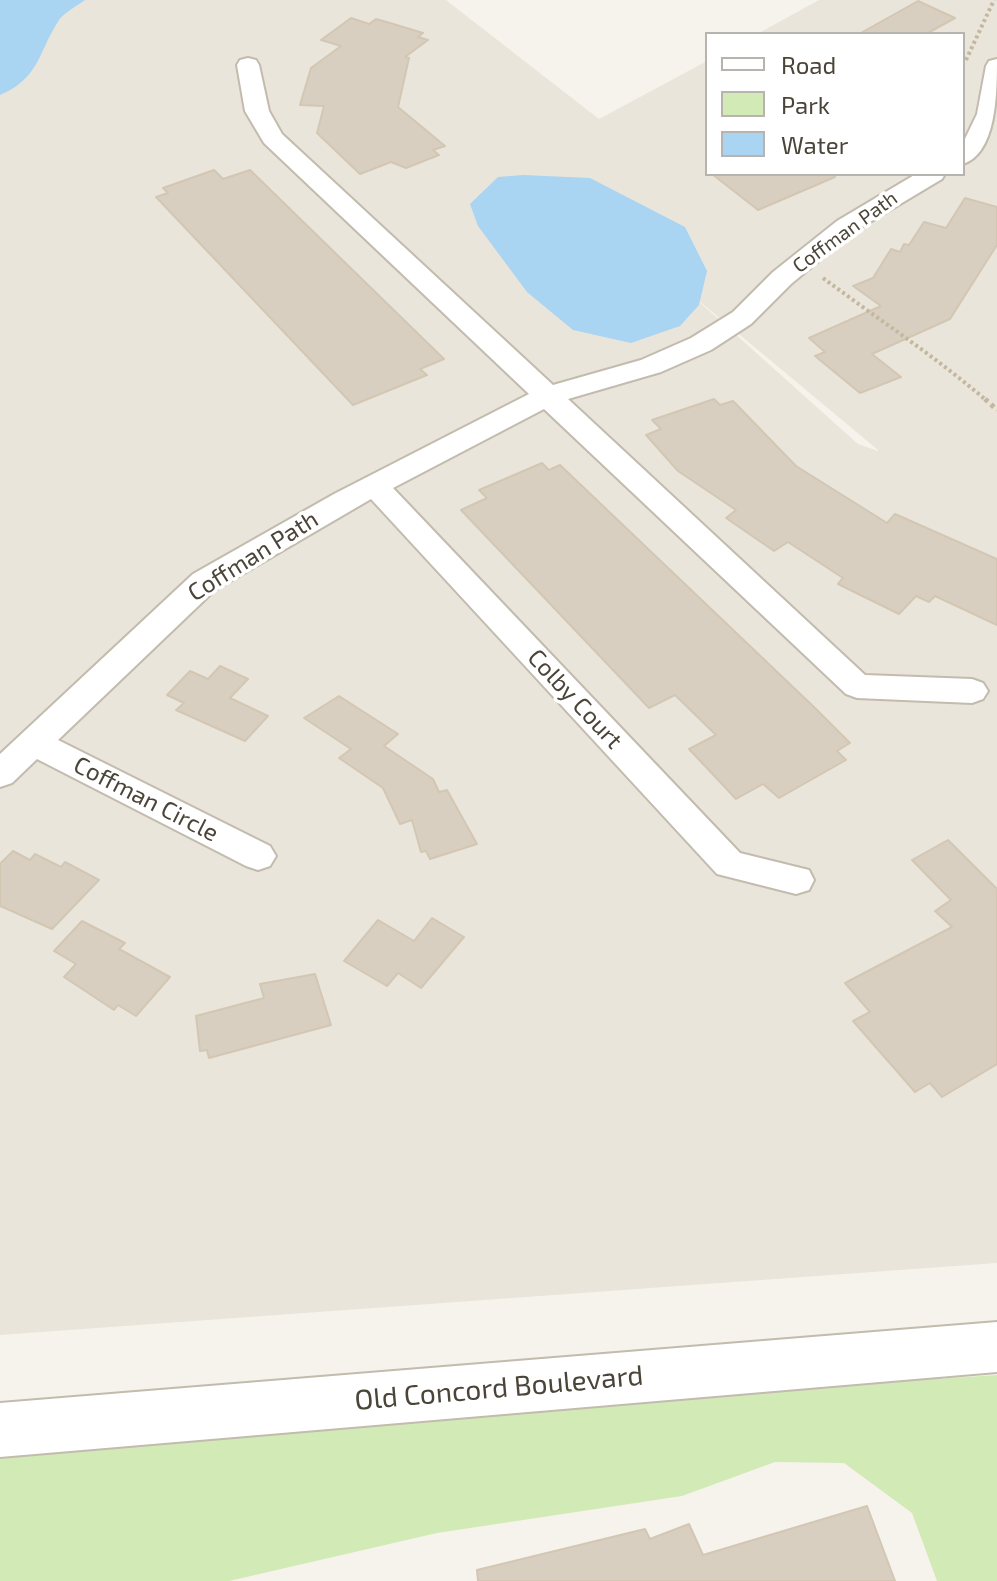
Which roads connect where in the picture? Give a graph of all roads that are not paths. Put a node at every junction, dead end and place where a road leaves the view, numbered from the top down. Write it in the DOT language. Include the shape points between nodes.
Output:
graph roads {
  1 [pos="248,65"];
  2 [pos="997,66"];
  3 [pos="992,136"];
  4 [pos="965,156"];
  5 [pos="929,176"];
  6 [pos="547,396"];
  7 [pos="374,485"];
  8 [pos="972,691"];
  9 [pos="33,742"];
  10 [pos="0,774"];
  11 [pos="258,856"];
  12 [pos="796,880"];
  13 [pos="997,1347"];
  14 [pos="0,1430"];
  1 -- 6 [label="street" via="257,111 272,138"];
  2 -- 3 [label="street"];
  3 -- 4 [label="street"];
  5 -- 6 [label="street, Coffman Path" via="876,206 801,262 742,318 701,344 651,366"];
  6 -- 7 [label="street, Coffman Path"];
  6 -- 8 [label="street" via="857,686"];
  7 -- 9 [label="street, Coffman Path" via="204,582"];
  7 -- 12 [label="street, Colby Court" via="729,864"];
  9 -- 10 [label="street, Coffman Path"];
  9 -- 11 [label="street, Coffman Circle"];
  13 -- 14 [label="street, Old Concord Boulevard"];
}
